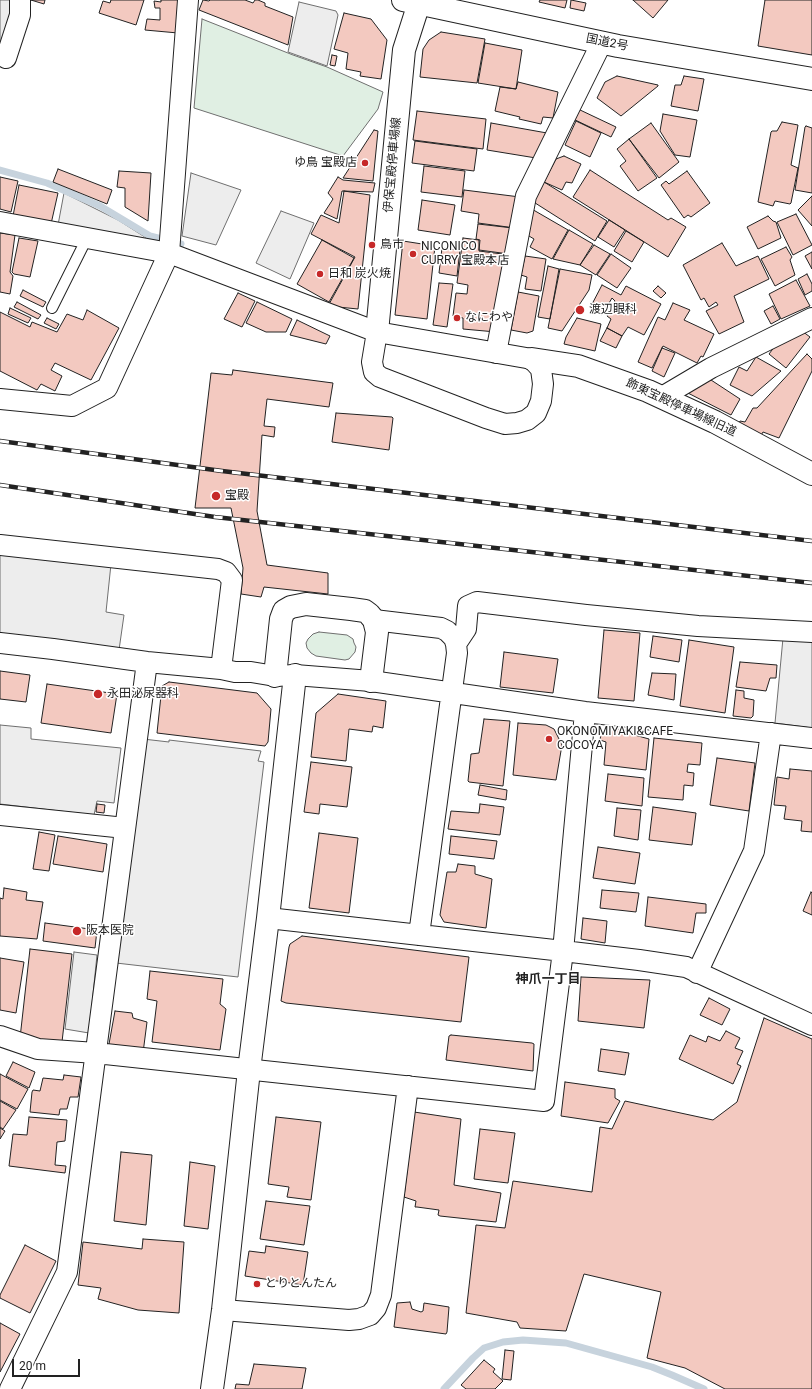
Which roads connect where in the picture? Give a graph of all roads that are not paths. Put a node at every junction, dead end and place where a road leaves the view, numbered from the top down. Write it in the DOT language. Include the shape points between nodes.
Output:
graph roads {
  1 [pos="20,0"];
  2 [pos="188,0"];
  3 [pos="414,1"];
  4 [pos="602,42"];
  5 [pos="6,58"];
  6 [pos="812,79"];
  7 [pos="0,222"];
  8 [pos="87,238"];
  9 [pos="169,254"];
  10 [pos="52,308"];
  11 [pos="812,318"];
  12 [pos="377,332"];
  13 [pos="496,353"];
  14 [pos="532,359"];
  15 [pos="662,397"];
  16 [pos="0,399"];
  17 [pos="812,474"];
  18 [pos="0,545"];
  19 [pos="374,620"];
  20 [pos="812,632"];
  21 [pos="0,643"];
  22 [pos="456,644"];
  23 [pos="147,662"];
  24 [pos="221,669"];
  25 [pos="285,676"];
  26 [pos="371,681"];
  27 [pos="451,693"];
  28 [pos="585,712"];
  29 [pos="771,733"];
  30 [pos="812,738"];
  31 [pos="0,815"];
  32 [pos="124,828"];
  33 [pos="268,918"];
  34 [pos="419,935"];
  35 [pos="563,951"];
  36 [pos="697,973"];
  37 [pos="812,1025"];
  38 [pos="0,1037"];
  39 [pos="96,1053"];
  40 [pos="249,1070"];
  41 [pos="408,1086"];
  42 [pos="223,1310"];
  43 [pos="10,1389"];
  44 [pos="212,1389"];
  1 -- 5 [label="street" via="20,15"];
  2 -- 9 [label="street"];
  3 -- 4 [label="main road, 国道2号"];
  3 -- 12 [label="main road, 伊保宝殿停車場線" via="404,50"];
  4 -- 6 [label="main road, 国道2号"];
  4 -- 13 [label="street" via="526,196"];
  7 -- 8 [label="street, 飾東宝殿停車場線旧道"];
  8 -- 9 [label="street, 飾東宝殿停車場線旧道"];
  8 -- 10 [label="lane"];
  9 -- 12 [label="street, 飾東宝殿停車場線旧道"];
  9 -- 16 [label="street" via="107,388 72,406"];
  11 -- 15 [label="street" via="711,368"];
  12 -- 13 [label="street, 飾東宝殿停車場線旧道"];
  12 -- 14 [label="street" via="372,362 376,375 505,424 527,420 536,413 541,401 541,369"];
  13 -- 14 [label="street, 飾東宝殿停車場線旧道"];
  14 -- 15 [label="main road, 飾東宝殿停車場線旧道" via="578,366"];
  15 -- 17 [label="main road, 飾東宝殿停車場線旧道"];
  18 -- 24 [label="street" via="218,569 226,572 232,580"];
  19 -- 22 [label="street" via="440,628 447,631"];
  19 -- 25 [label="main road" via="366,611 306,604 292,606 284,611 281,619"];
  19 -- 26 [label="main road" via="377,632"];
  20 -- 22 [label="street" via="698,626 477,602 468,606 466,629"];
  21 -- 23 [label="street"];
  22 -- 27 [label="street"];
  23 -- 24 [label="street"];
  23 -- 32 [label="street"];
  24 -- 25 [label="street"];
  25 -- 26 [label="street"];
  25 -- 33 [label="main road"];
  26 -- 27 [label="street"];
  27 -- 28 [label="street"];
  27 -- 34 [label="street"];
  28 -- 29 [label="street"];
  28 -- 35 [label="street"];
  29 -- 30 [label="street"];
  29 -- 36 [label="street" via="754,852"];
  31 -- 32 [label="street"];
  32 -- 39 [label="street"];
  33 -- 34 [label="street"];
  33 -- 40 [label="main road"];
  34 -- 35 [label="street"];
  35 -- 36 [label="street" via="686,967"];
  35 -- 41 [label="street" via="544,1101"];
  36 -- 37 [label="street"];
  38 -- 39 [label="street" via="38,1049"];
  39 -- 40 [label="street"];
  39 -- 43 [label="street" via="67,1272"];
  40 -- 41 [label="street"];
  40 -- 42 [label="main road"];
  41 -- 42 [label="street" via="381,1295 376,1308 370,1315 349,1320"];
  42 -- 44 [label="main road"];
}
